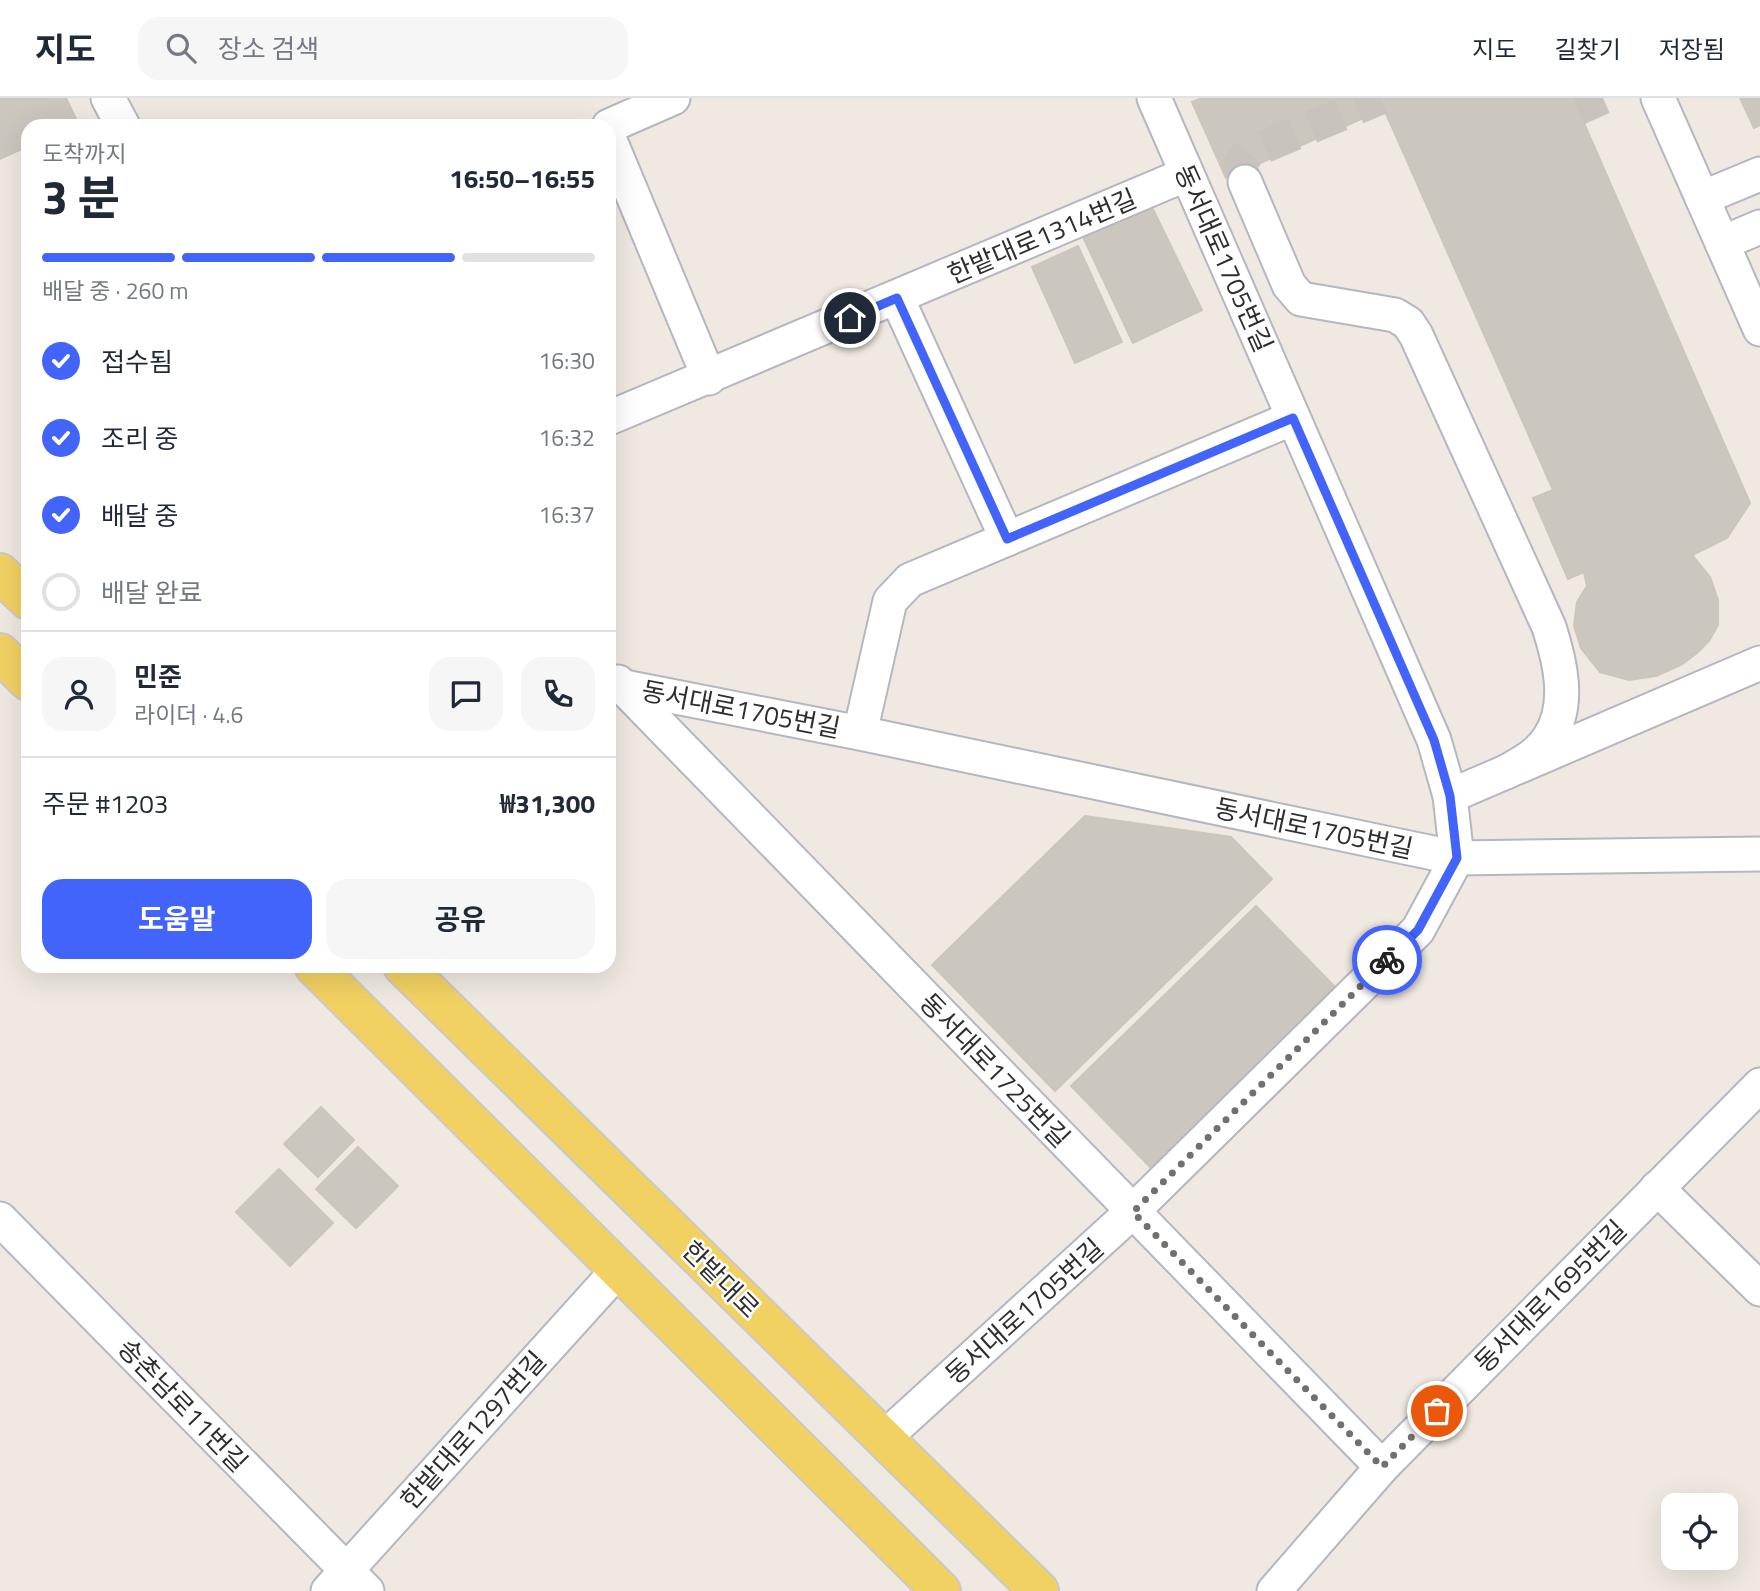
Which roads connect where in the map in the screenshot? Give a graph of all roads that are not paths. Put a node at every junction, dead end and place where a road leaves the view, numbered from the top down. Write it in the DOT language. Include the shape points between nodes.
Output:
graph roads {
  1 [pos="108,98"];
  2 [pos="673,98"];
  3 [pos="1154,98"];
  4 [pos="1658,98"];
  5 [pos="119,119"];
  6 [pos="616,123"];
  7 [pos="616,155"];
  8 [pos="1187,174"];
  9 [pos="1760,174"];
  10 [pos="1245,182"];
  11 [pos="1702,198"];
  12 [pos="1760,227"];
  13 [pos="1722,243"];
  14 [pos="897,298"];
  15 [pos="1760,330"];
  16 [pos="709,378"];
  17 [pos="616,415"];
  18 [pos="1293,418"];
  19 [pos="1007,539"];
  20 [pos="0,653"];
  21 [pos="1760,663"];
  22 [pos="21,674"];
  23 [pos="616,682"];
  24 [pos="616,684"];
  25 [pos="860,733"];
  26 [pos="1506,772"];
  27 [pos="1450,796"];
  28 [pos="1760,855"];
  29 [pos="1457,858"];
  30 [pos="321,973"];
  31 [pos="410,973"];
  32 [pos="1760,1085"];
  33 [pos="1657,1188"];
  34 [pos="1133,1212"];
  35 [pos="0,1219"];
  36 [pos="618,1269"];
  37 [pos="1760,1289"];
  38 [pos="883,1439"];
  39 [pos="1382,1467"];
  40 [pos="347,1584"];
  41 [pos="941,1591"];
  42 [pos="1039,1591"];
  43 [pos="1274,1591"];
  1 -- 5 [label="street"];
  2 -- 6 [label="street"];
  3 -- 8 [label="street, 동서대로1705번길"];
  4 -- 11 [label="street"];
  7 -- 16 [label="street"];
  8 -- 14 [label="street, 한밭대로1314번길"];
  8 -- 18 [label="street, 동서대로1705번길"];
  9 -- 11 [label="street"];
  10 -- 26 [label="street" via="1289,285 1301,299 1395,316 1408,323 1549,627 1562,681 1556,723 1533,756"];
  11 -- 13 [label="street"];
  12 -- 13 [label="street"];
  13 -- 15 [label="street"];
  14 -- 16 [label="street, 한밭대로1314번길"];
  14 -- 19 [label="street"];
  16 -- 17 [label="street, 한밭대로1314번길"];
  18 -- 19 [label="street, 동서대로1705번길"];
  18 -- 27 [label="street, 동서대로1705번길" via="1434,740"];
  19 -- 25 [label="street, 동서대로1705번길" via="910,580 898,590 890,601"];
  20 -- 22 [label="main road"];
  21 -- 26 [label="street"];
  23 -- 25 [label="street, 동서대로1705번길"];
  24 -- 34 [label="street, 동서대로1725번길"];
  25 -- 29 [label="street, 동서대로1705번길"];
  26 -- 27 [label="street"];
  27 -- 29 [label="street, 동서대로1705번길"];
  28 -- 29 [label="street"];
  29 -- 34 [label="street, 동서대로1705번길" via="1418,930"];
  30 -- 36 [label="main road"];
  31 -- 38 [label="main road, 한밭대로"];
  32 -- 33 [label="street, 동서대로1695번길"];
  33 -- 37 [label="street"];
  33 -- 39 [label="street, 동서대로1695번길"];
  34 -- 38 [label="street, 동서대로1705번길"];
  34 -- 39 [label="street, 동서대로1725번길"];
  35 -- 40 [label="street, 송촌남로11번길"];
  36 -- 40 [label="street, 한밭대로1297번길"];
  36 -- 41 [label="main road"];
  38 -- 42 [label="main road, 한밭대로"];
  39 -- 43 [label="street, 동서대로1695번길"];
}
